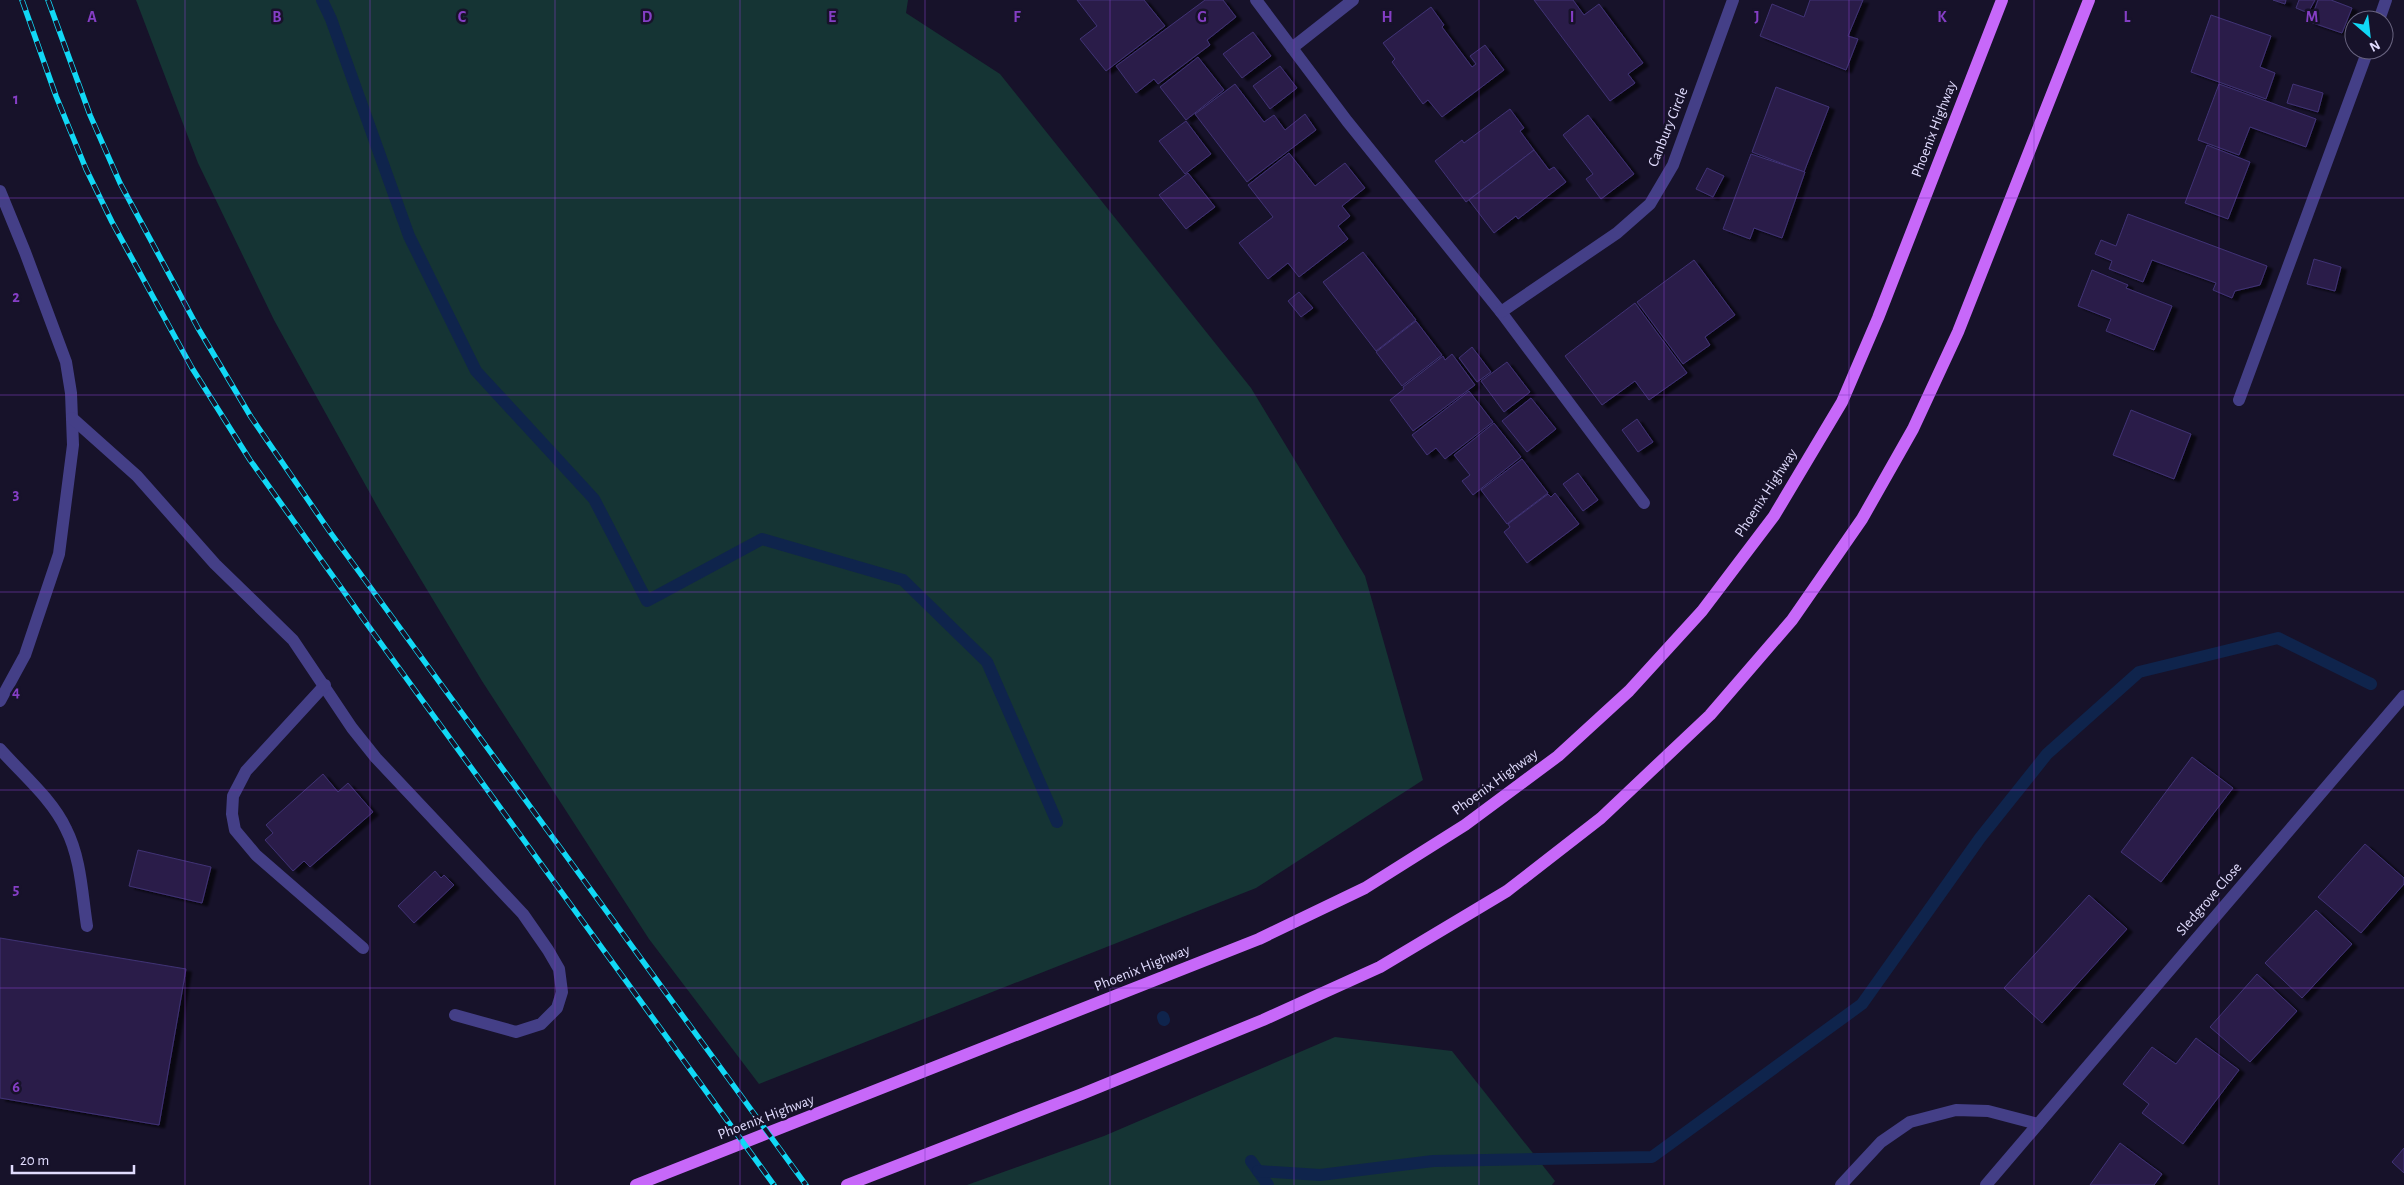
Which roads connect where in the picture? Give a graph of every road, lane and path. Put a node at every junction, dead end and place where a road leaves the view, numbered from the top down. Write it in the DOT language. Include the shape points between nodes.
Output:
graph roads {
  1 [pos="1256,0"];
  2 [pos="1353,0"];
  3 [pos="1733,0"];
  4 [pos="2002,0"];
  5 [pos="2088,0"];
  6 [pos="1292,48"];
  7 [pos="2364,60"];
  8 [pos="0,191"];
  9 [pos="1501,312"];
  10 [pos="2239,400"];
  11 [pos="72,418"];
  12 [pos="1644,503"];
  13 [pos="325,685"];
  14 [pos="2404,696"];
  15 [pos="0,701"];
  16 [pos="0,750"];
  17 [pos="87,926"];
  18 [pos="363,948"];
  19 [pos="456,1015"];
  20 [pos="2038,1124"];
  21 [pos="637,1185"];
  22 [pos="847,1185"];
  23 [pos="1841,1185"];
  24 [pos="1986,1185"];
  1 -- 6 [label="street"];
  2 -- 6 [label="street"];
  3 -- 9 [label="street, Canbury Circle" via="1673,165 1650,204 1617,233"];
  4 -- 21 [label="main road, Phoenix Highway" via="1842,402 1774,516 1702,611 1629,691 1558,756 1465,825 1365,888 1260,939"];
  5 -- 22 [label="main road" via="1958,332 1912,429 1862,519 1792,620 1710,715 1601,818 1507,891 1380,967 1263,1020"];
  6 -- 9 [label="street"];
  7 -- 10 [label="street"];
  8 -- 11 [label="street" via="66,362"];
  9 -- 12 [label="street"];
  11 -- 13 [label="street" via="137,476 215,564 293,640"];
  11 -- 15 [label="street" via="73,445 59,554 25,655"];
  13 -- 18 [label="street" via="246,771 233,796 232,814 235,830 256,855"];
  13 -- 19 [label="street" via="376,758 523,914 559,969 562,992 557,1008 541,1024 516,1032"];
  14 -- 20 [label="street, Sledgrove Close"];
  16 -- 17 [label="street" via="46,800 66,828 77,857"];
  20 -- 23 [label="street" via="1988,1111 1956,1110 1910,1122 1880,1142"];
  20 -- 24 [label="street, Sledgrove Close"];
}
